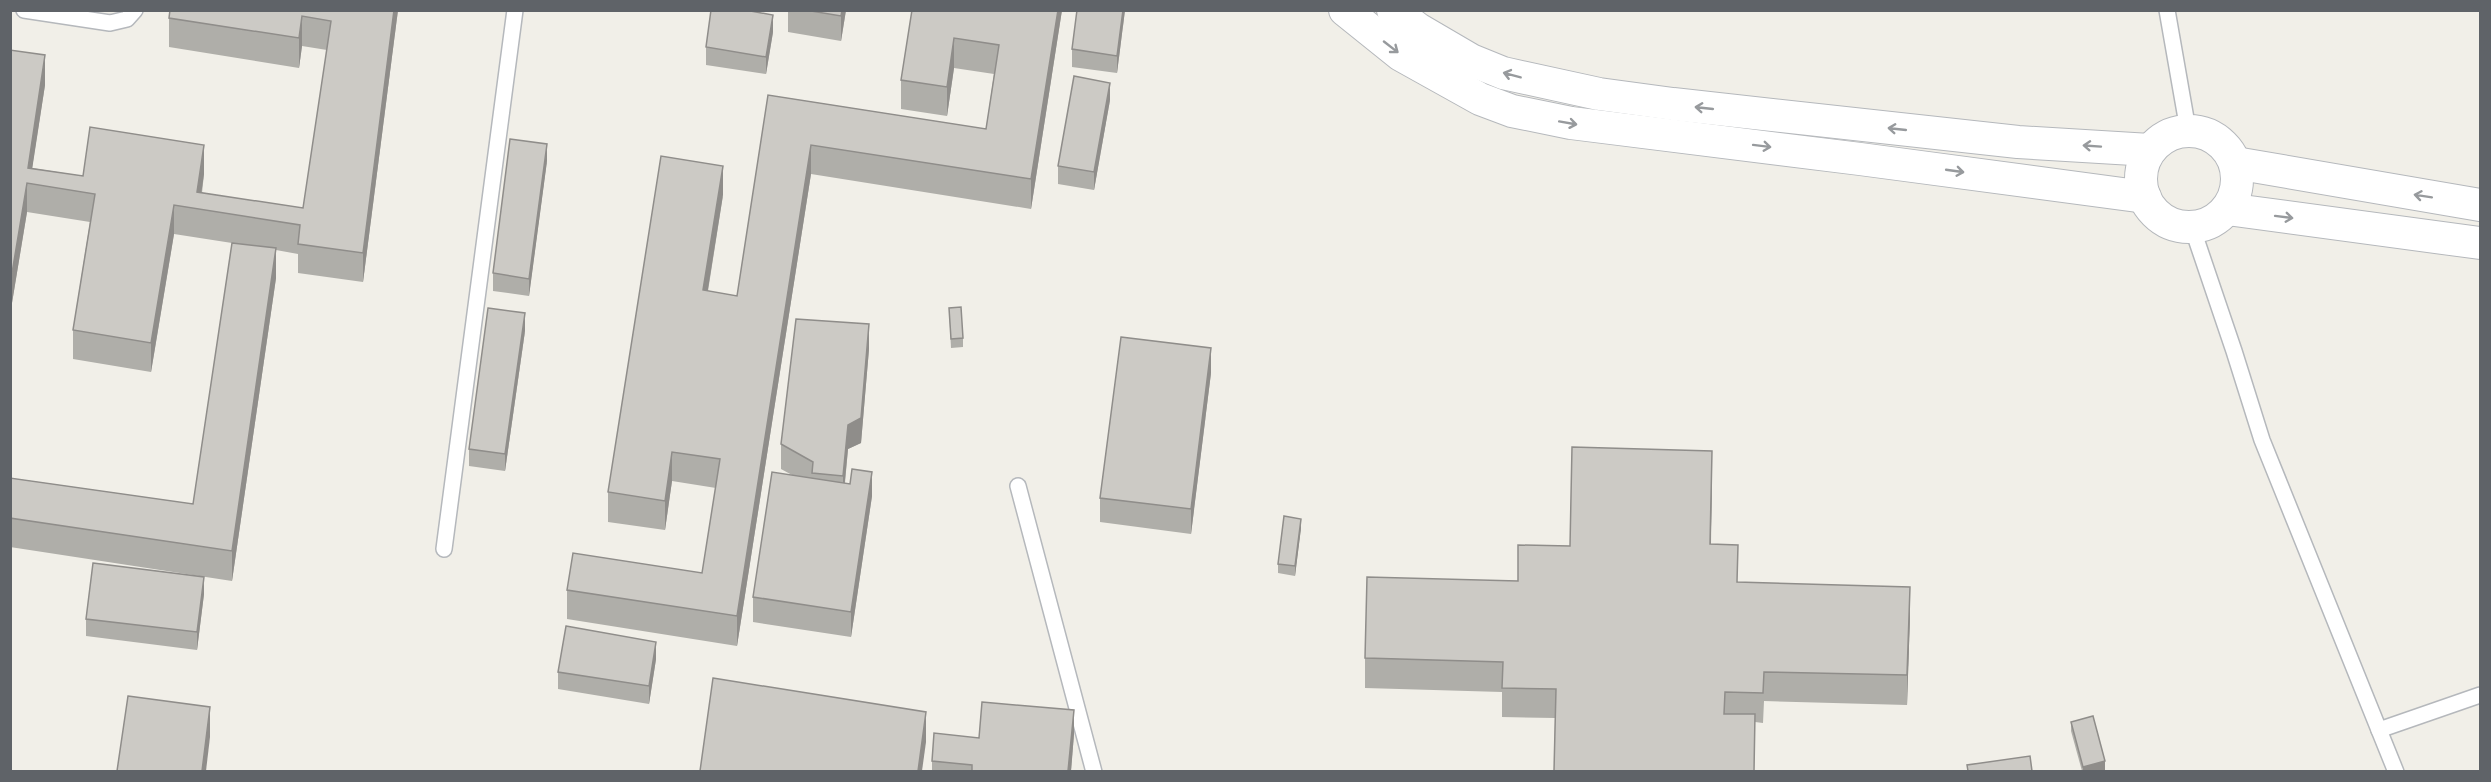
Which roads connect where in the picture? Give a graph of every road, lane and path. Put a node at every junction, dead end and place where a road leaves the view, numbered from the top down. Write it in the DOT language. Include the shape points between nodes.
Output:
graph roads {
  1 [pos="24,10"];
  2 [pos="135,10"];
  3 [pos="514,10"];
  4 [pos="1345,10"];
  5 [pos="1393,10"];
  6 [pos="2167,10"];
  7 [pos="2188,130"];
  8 [pos="2150,150"];
  9 [pos="2235,163"];
  10 [pos="2145,197"];
  11 [pos="2481,205"];
  12 [pos="2227,209"];
  13 [pos="2192,227"];
  14 [pos="2481,243"];
  15 [pos="1018,486"];
  16 [pos="444,549"];
  17 [pos="2481,695"];
  18 [pos="2379,730"];
  19 [pos="1094,771"];
  20 [pos="2396,771"];
  1 -- 2 [label="lane" via="110,23 128,19"];
  3 -- 16 [label="lane"];
  4 -- 10 [label="street, one-way" via="1401,55 1480,99 1512,111 1571,123"];
  8 -- 5 [label="street, one-way" via="2018,142 1599,94 1503,73 1471,60"];
  6 -- 7 [label="lane"];
  7 -- 8 [label="street" via="2167,135"];
  7 -- 9 [label="street" via="2217,139"];
  8 -- 10 [label="street" via="2141,181"];
  11 -- 9 [label="street, one-way"];
  9 -- 12 [label="street" via="2237,187"];
  10 -- 13 [label="street" via="2156,214 2172,224"];
  12 -- 13 [label="street" via="2217,218"];
  12 -- 14 [label="street, one-way"];
  13 -- 18 [label="lane" via="2262,440"];
  15 -- 19 [label="lane"];
  17 -- 18 [label="lane"];
  18 -- 20 [label="lane"];
}
